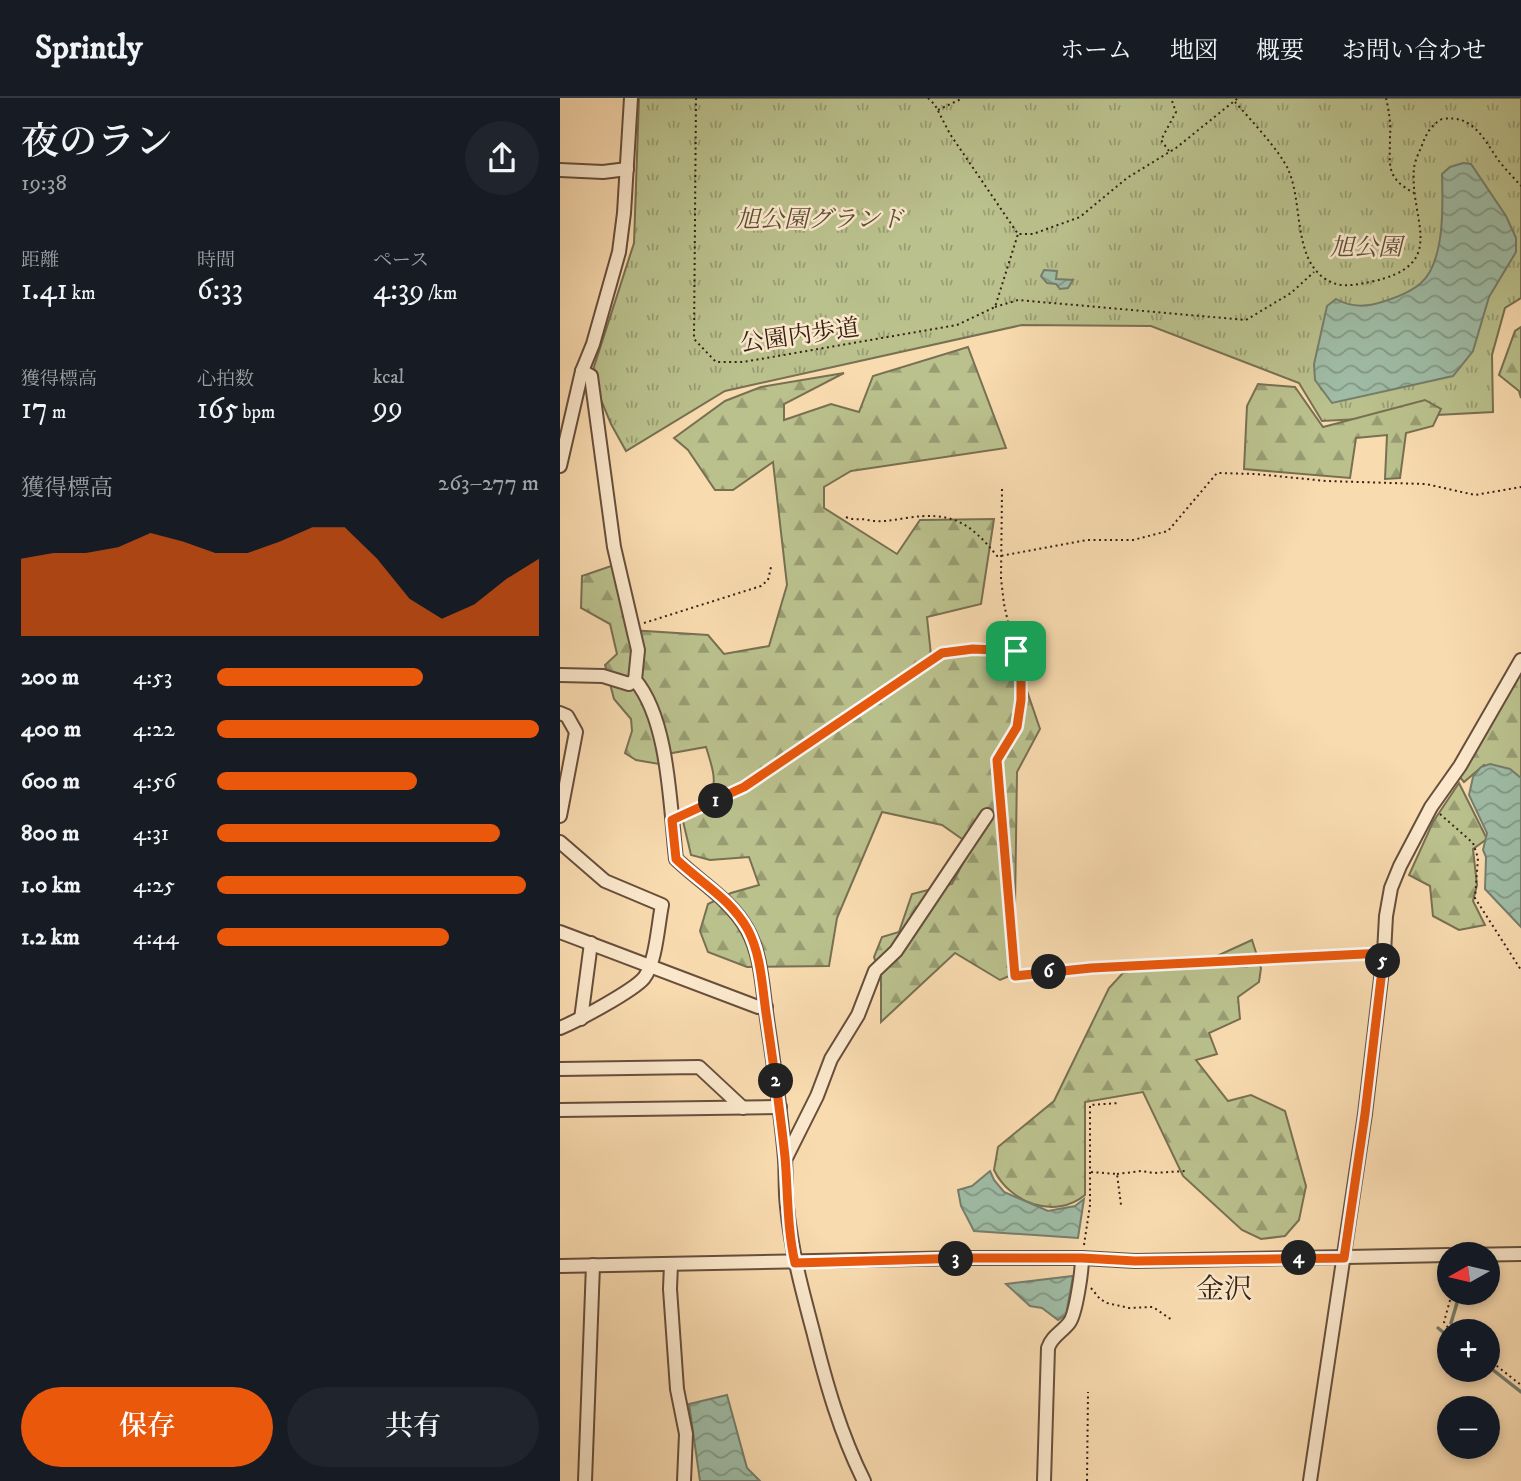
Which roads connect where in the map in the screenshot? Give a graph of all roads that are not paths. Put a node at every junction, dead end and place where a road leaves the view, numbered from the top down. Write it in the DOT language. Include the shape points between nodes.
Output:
graph roads {
  1 [pos="631,98"];
  2 [pos="627,169"];
  3 [pos="560,170"];
  4 [pos="582,371"];
  5 [pos="562,449"];
  6 [pos="560,466"];
  7 [pos="1521,660"];
  8 [pos="560,674"];
  9 [pos="635,680"];
  10 [pos="560,713"];
  11 [pos="987,815"];
  12 [pos="560,816"];
  13 [pos="560,842"];
  14 [pos="560,932"];
  15 [pos="591,943"];
  16 [pos="650,966"];
  17 [pos="765,1007"];
  18 [pos="581,1019"];
  19 [pos="560,1028"];
  20 [pos="560,1069"];
  21 [pos="780,1107"];
  22 [pos="743,1108"];
  23 [pos="560,1110"];
  24 [pos="785,1161"];
  25 [pos="1500,1254"];
  26 [pos="1521,1254"];
  27 [pos="1437,1255"];
  28 [pos="1081,1258"];
  29 [pos="1344,1258"];
  30 [pos="795,1263"];
  31 [pos="671,1264"];
  32 [pos="593,1265"];
  33 [pos="560,1266"];
  34 [pos="585,1481"];
  35 [pos="684,1481"];
  36 [pos="864,1481"];
  37 [pos="1044,1481"];
  38 [pos="1310,1481"];
  1 -- 2 [label="street"];
  2 -- 3 [label="street"];
  2 -- 4 [label="street" via="619,252"];
  4 -- 5 [label="street"];
  4 -- 9 [label="street" via="591,376 593,387 614,547 638,650"];
  5 -- 6 [label="street"];
  7 -- 29 [label="street" via="1466,757 1431,807 1391,888"];
  8 -- 9 [label="street" via="603,676 629,684"];
  9 -- 17 [label="street" via="650,701 659,731 676,859 736,911 749,932"];
  10 -- 12 [label="street" via="576,732"];
  11 -- 24 [label="street" via="896,951 875,971"];
  13 -- 16 [label="street" via="605,881 662,905"];
  14 -- 15 [label="street"];
  15 -- 16 [label="street"];
  15 -- 18 [label="street"];
  16 -- 17 [label="street"];
  16 -- 18 [label="street" via="643,979"];
  17 -- 21 [label="street"];
  18 -- 19 [label="street"];
  20 -- 22 [label="street" via="699,1067"];
  21 -- 22 [label="street"];
  21 -- 24 [label="street"];
  22 -- 23 [label="street"];
  24 -- 30 [label="street"];
  25 -- 26 [label="street"];
  27 -- 29 [label="street"];
  28 -- 29 [label="street"];
  28 -- 30 [label="street"];
  28 -- 37 [label="street" via="1075,1314 1048,1348"];
  29 -- 38 [label="street"];
  30 -- 31 [label="street"];
  30 -- 36 [label="street" via="830,1396"];
  31 -- 32 [label="street"];
  31 -- 35 [label="street" via="677,1389 686,1434"];
  32 -- 33 [label="street"];
  32 -- 34 [label="street"];
}
